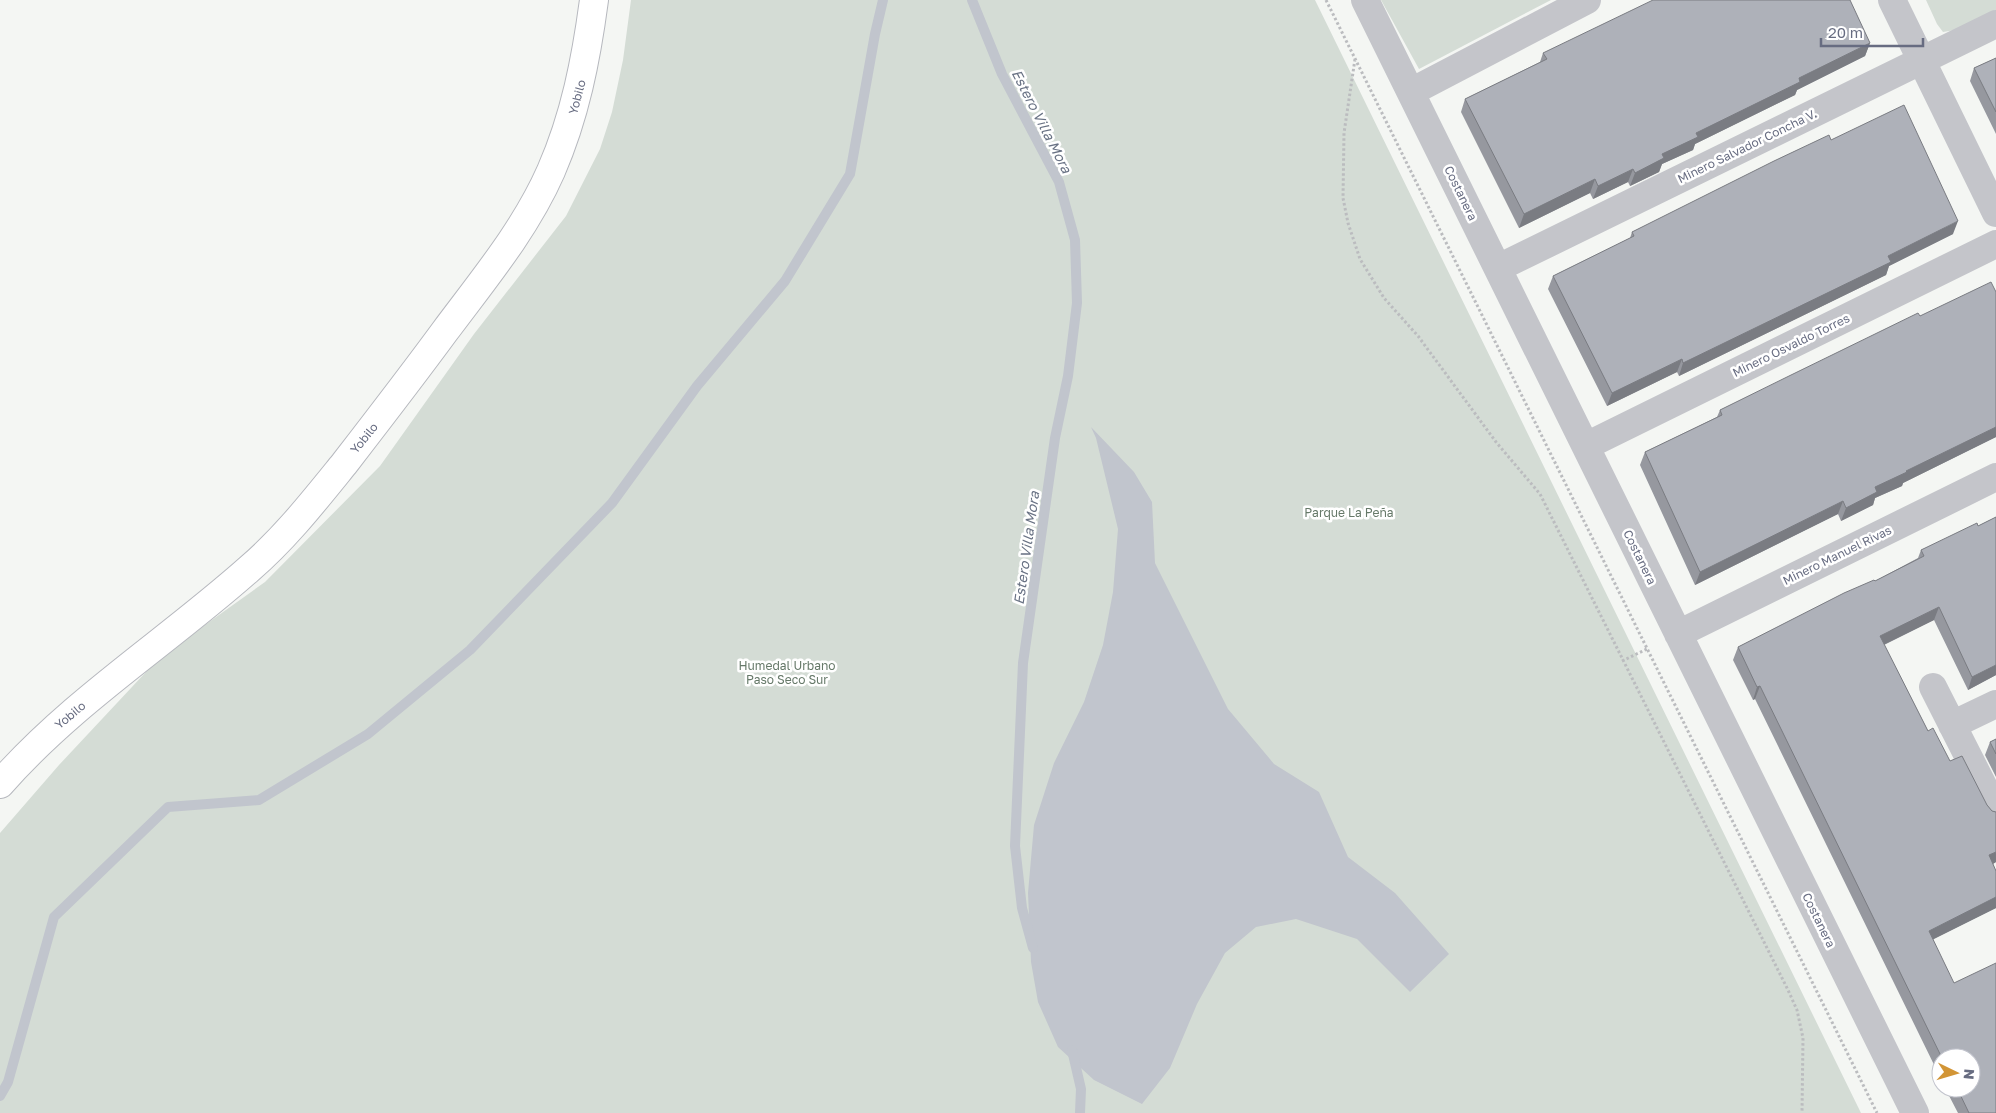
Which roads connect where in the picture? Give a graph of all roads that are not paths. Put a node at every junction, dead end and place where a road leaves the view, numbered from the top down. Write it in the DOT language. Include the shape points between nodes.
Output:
graph roads {
  1 [pos="594,0"];
  2 [pos="1365,0"];
  3 [pos="1587,0"];
  4 [pos="1892,0"];
  5 [pos="1996,24"];
  6 [pos="1921,60"];
  7 [pos="1411,92"];
  8 [pos="1996,213"];
  9 [pos="1996,244"];
  10 [pos="1498,268"];
  11 [pos="1586,446"];
  12 [pos="1996,477"];
  13 [pos="1678,634"];
  14 [pos="1933,687"];
  15 [pos="1996,704"];
  16 [pos="1952,725"];
  17 [pos="0,784"];
  18 [pos="1996,811"];
  19 [pos="1915,1113"];
  1 -- 17 [label="main road, Yobilo" via="576,104 534,206 401,392 311,506 279,540 224,592 50,732"];
  2 -- 7 [label="street, Costanera"];
  3 -- 7 [label="street"];
  4 -- 6 [label="street"];
  5 -- 6 [label="street, Minero Salvador Concha V."];
  6 -- 8 [label="street"];
  6 -- 10 [label="street, Minero Salvador Concha V."];
  7 -- 10 [label="street, Costanera"];
  9 -- 11 [label="street, Minero Osvaldo Torres"];
  10 -- 11 [label="street, Costanera"];
  11 -- 13 [label="street, Costanera"];
  12 -- 13 [label="street, Minero Manuel Rivas"];
  13 -- 19 [label="street, Costanera"];
  14 -- 16 [label="street"];
  15 -- 16 [label="street"];
  16 -- 18 [label="street"];
}
